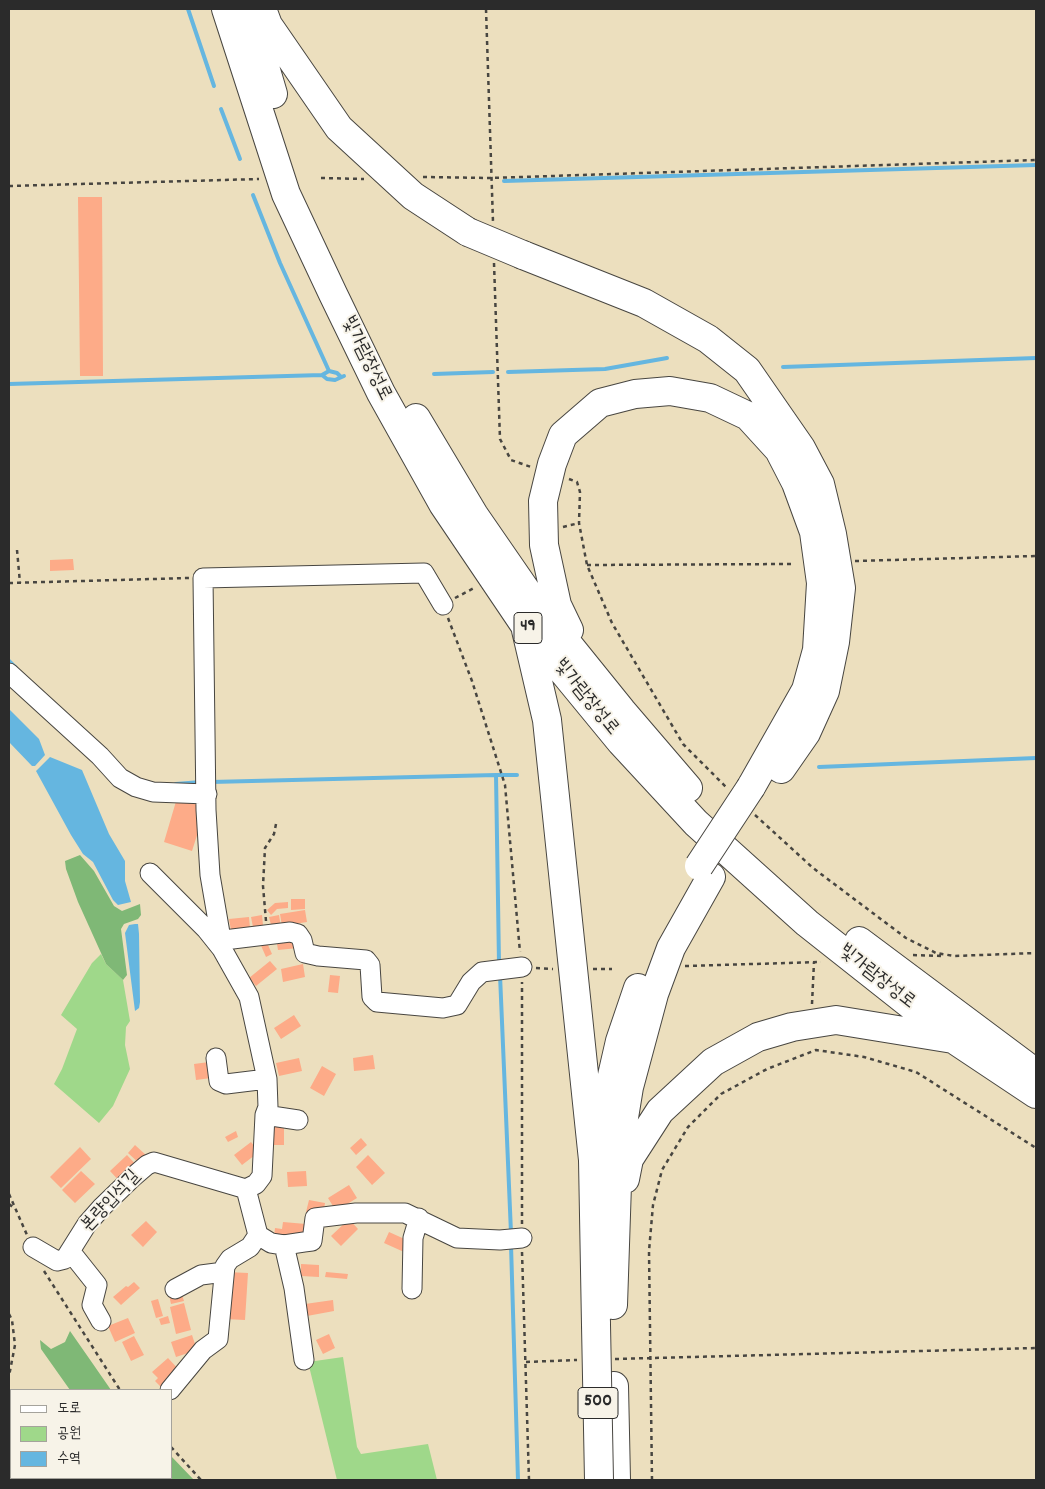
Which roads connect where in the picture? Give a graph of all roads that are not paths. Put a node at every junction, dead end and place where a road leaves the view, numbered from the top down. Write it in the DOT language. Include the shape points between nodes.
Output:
graph roads {
  1 [pos="226,9"];
  2 [pos="248,9"];
  3 [pos="262,9"];
  4 [pos="443,605"];
  5 [pos="524,624"];
  6 [pos="9,673"];
  7 [pos="622,711"];
  8 [pos="206,785"];
  9 [pos="756,792"];
  10 [pos="705,872"];
  11 [pos="150,873"];
  12 [pos="216,941"];
  13 [pos="506,969"];
  14 [pos="956,1040"];
  15 [pos="216,1058"];
  16 [pos="1036,1074"];
  17 [pos="267,1079"];
  18 [pos="1036,1094"];
  19 [pos="265,1115"];
  20 [pos="298,1120"];
  21 [pos="593,1160"];
  22 [pos="246,1189"];
  23 [pos="419,1218"];
  24 [pos="615,1222"];
  25 [pos="258,1235"];
  26 [pos="512,1239"];
  27 [pos="284,1245"];
  28 [pos="33,1247"];
  29 [pos="70,1251"];
  30 [pos="224,1272"];
  31 [pos="175,1288"];
  32 [pos="412,1290"];
  33 [pos="101,1321"];
  34 [pos="604,1326"];
  35 [pos="304,1360"];
  36 [pos="171,1389"];
  37 [pos="599,1480"];
  38 [pos="616,1480"];
  1 -- 5 [label="highway, 빛가람장성로 / 49" via="286,194 381,394 443,504"];
  2 -- 7 [label="highway, 빛가람장성로 / 49" via="278,114 315,219 373,341 474,515 534,602"];
  3 -- 9 [label="highway, bridge" via="268,25 339,128 412,196 468,232 644,302 708,339 746,370 802,448 820,484 832,534 841,588 835,642 825,691 806,733"];
  4 -- 8 [label="lane" via="424,573 203,578"];
  5 -- 14 [label="highway, 빛가람장성로 / 49" via="622,742 696,823 808,923"];
  5 -- 21 [label="highway" via="547,720"];
  6 -- 8 [label="lane" via="120,778 153,792"];
  7 -- 9 [label="highway" via="579,648 557,606 544,545 543,501 552,464 563,435 600,403 635,394 670,391 710,398 748,416 779,450 796,483 814,532 821,582 816,650 806,690"];
  7 -- 16 [label="highway, 빛가람장성로 / 49" via="698,799 775,870 851,935"];
  8 -- 12 [label="lane" via="210,875 220,933"];
  9 -- 10 [label="highway"];
  10 -- 21 [label="highway" via="655,940 620,1041"];
  10 -- 24 [label="highway" via="654,994 628,1087 618,1154"];
  11 -- 12 [label="lane"];
  12 -- 13 [label="lane" via="290,932 298,934 305,953 366,960 370,965 372,997 377,1002 443,1008 457,1005 471,982 482,972"];
  12 -- 17 [label="lane" via="249,996"];
  14 -- 18 [label="highway, 빛가람장성로 / 49"];
  14 -- 24 [label="highway" via="836,1020 792,1027 758,1037 714,1062 660,1111 630,1159"];
  15 -- 17 [label="lane" via="219,1081 226,1084"];
  17 -- 19 [label="lane" via="268,1107"];
  19 -- 20 [label="lane"];
  19 -- 22 [label="lane" via="264,1167 259,1180"];
  21 -- 34 [label="highway"];
  22 -- 25 [label="lane"];
  22 -- 29 [label="lane, 본량입석길" via="154,1162 147,1164 102,1207"];
  23 -- 26 [label="lane" via="457,1238"];
  23 -- 27 [label="lane" via="405,1213 356,1213 315,1218 312,1241"];
  23 -- 32 [label="lane" via="413,1238"];
  24 -- 34 [label="highway"];
  25 -- 27 [label="lane" via="271,1243"];
  25 -- 30 [label="lane" via="250,1247 230,1259"];
  27 -- 35 [label="lane"];
  28 -- 29 [label="lane, 본량입석길" via="57,1261 65,1259"];
  29 -- 33 [label="lane, 본량입석길" via="97,1285 92,1305"];
  30 -- 31 [label="lane" via="201,1275"];
  30 -- 36 [label="lane" via="218,1339 203,1350"];
  34 -- 37 [label="highway, 500, bridge"];
  34 -- 38 [label="highway, 500" via="614,1386"];
}
